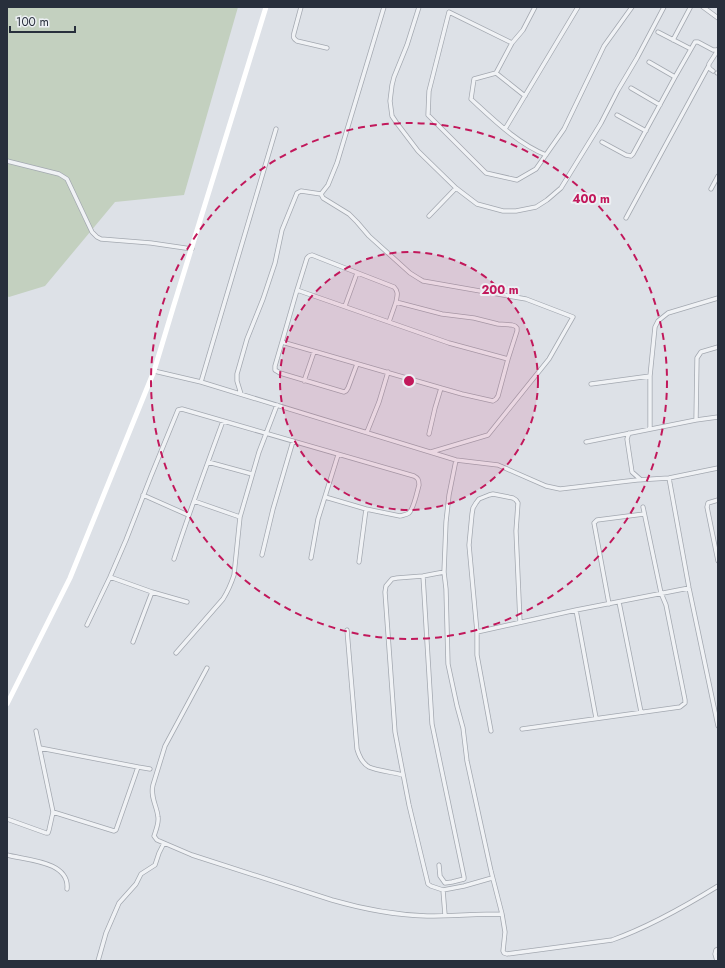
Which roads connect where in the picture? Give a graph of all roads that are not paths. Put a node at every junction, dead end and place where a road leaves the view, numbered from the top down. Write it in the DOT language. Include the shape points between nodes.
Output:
graph roads {
  1 [pos="266,7"];
  2 [pos="301,7"];
  3 [pos="384,7"];
  4 [pos="419,7"];
  5 [pos="535,7"];
  6 [pos="578,7"];
  7 [pos="632,7"];
  8 [pos="664,7"];
  9 [pos="703,7"];
  10 [pos="690,8"];
  11 [pos="718,18"];
  12 [pos="658,32"];
  13 [pos="673,40"];
  14 [pos="512,43"];
  15 [pos="327,48"];
  16 [pos="691,49"];
  17 [pos="718,49"];
  18 [pos="649,62"];
  19 [pos="708,67"];
  20 [pos="716,72"];
  21 [pos="496,73"];
  22 [pos="675,77"];
  23 [pos="631,88"];
  24 [pos="525,96"];
  25 [pos="660,105"];
  26 [pos="616,115"];
  27 [pos="276,128"];
  28 [pos="505,129"];
  29 [pos="646,131"];
  30 [pos="602,142"];
  31 [pos="546,155"];
  32 [pos="7,160"];
  33 [pos="718,176"];
  34 [pos="456,188"];
  35 [pos="711,189"];
  36 [pos="321,194"];
  37 [pos="429,216"];
  38 [pos="626,218"];
  39 [pos="192,249"];
  40 [pos="357,273"];
  41 [pos="297,290"];
  42 [pos="718,298"];
  43 [pos="396,302"];
  44 [pos="345,306"];
  45 [pos="388,322"];
  46 [pos="282,342"];
  47 [pos="718,347"];
  48 [pos="314,352"];
  49 [pos="508,359"];
  50 [pos="357,364"];
  51 [pos="154,371"];
  52 [pos="388,372"];
  53 [pos="650,376"];
  54 [pos="304,380"];
  55 [pos="201,382"];
  56 [pos="591,384"];
  57 [pos="441,388"];
  58 [pos="242,394"];
  59 [pos="277,405"];
  60 [pos="718,417"];
  61 [pos="696,420"];
  62 [pos="223,421"];
  63 [pos="650,429"];
  64 [pos="367,432"];
  65 [pos="266,433"];
  66 [pos="629,433"];
  67 [pos="429,434"];
  68 [pos="293,441"];
  69 [pos="586,442"];
  70 [pos="431,452"];
  71 [pos="338,455"];
  72 [pos="456,460"];
  73 [pos="208,462"];
  74 [pos="718,468"];
  75 [pos="252,474"];
  76 [pos="669,478"];
  77 [pos="640,479"];
  78 [pos="143,495"];
  79 [pos="325,497"];
  80 [pos="718,500"];
  81 [pos="194,501"];
  82 [pos="643,507"];
  83 [pos="366,509"];
  84 [pos="644,514"];
  85 [pos="188,515"];
  86 [pos="240,517"];
  87 [pos="717,553"];
  88 [pos="262,555"];
  89 [pos="311,558"];
  90 [pos="174,559"];
  91 [pos="718,561"];
  92 [pos="359,562"];
  93 [pos="444,572"];
  94 [pos="423,576"];
  95 [pos="110,577"];
  96 [pos="689,588"];
  97 [pos="152,592"];
  98 [pos="661,593"];
  99 [pos="187,602"];
  100 [pos="619,602"];
  101 [pos="609,604"];
  102 [pos="576,610"];
  103 [pos="520,622"];
  104 [pos="87,625"];
  105 [pos="347,630"];
  106 [pos="476,632"];
  107 [pos="134,642"];
  108 [pos="176,653"];
  109 [pos="207,668"];
  110 [pos="7,704"];
  111 [pos="641,712"];
  112 [pos="596,718"];
  113 [pos="718,726"];
  114 [pos="522,729"];
  115 [pos="36,731"];
  116 [pos="491,731"];
  117 [pos="40,748"];
  118 [pos="138,767"];
  119 [pos="150,769"];
  120 [pos="403,775"];
  121 [pos="53,812"];
  122 [pos="7,819"];
  123 [pos="164,844"];
  124 [pos="7,856"];
  125 [pos="439,865"];
  126 [pos="492,878"];
  127 [pos="718,886"];
  128 [pos="67,889"];
  129 [pos="443,890"];
  130 [pos="502,914"];
  131 [pos="445,915"];
  132 [pos="718,949"];
  133 [pos="98,961"];
  134 [pos="717,961"];
  1 -- 39 [label="main road"];
  2 -- 15 [label="street" via="294,39"];
  3 -- 36 [label="street" via="338,158 328,185"];
  4 -- 34 [label="street" via="394,77 391,92 392,116 418,151"];
  5 -- 14 [label="street" via="523,30"];
  6 -- 24 [label="street"];
  7 -- 31 [label="street" via="604,46 564,129"];
  8 -- 34 [label="street" via="598,128 561,188 536,207 503,211 477,204"];
  9 -- 11 [label="street"];
  10 -- 13 [label="street"];
  12 -- 13 [label="street"];
  13 -- 16 [label="street"];
  14 -- 21 [label="street"];
  14 -- 31 [label="street" via="449,12 429,91 428,114 486,173 517,180 536,169"];
  16 -- 17 [label="street" via="695,42 698,42 713,50"];
  16 -- 22 [label="street"];
  17 -- 19 [label="street"];
  18 -- 22 [label="street"];
  19 -- 20 [label="street"];
  19 -- 38 [label="street"];
  21 -- 24 [label="street"];
  21 -- 28 [label="street" via="474,79 471,99"];
  22 -- 25 [label="street"];
  23 -- 25 [label="street"];
  24 -- 28 [label="street"];
  25 -- 29 [label="street"];
  26 -- 29 [label="street"];
  27 -- 55 [label="street"];
  28 -- 31 [label="street"];
  29 -- 30 [label="street" via="631,156"];
  32 -- 39 [label="street" via="59,174 67,179 92,232 101,239"];
  33 -- 35 [label="street"];
  34 -- 37 [label="street"];
  36 -- 58 [label="street" via="301,191 296,194 282,230 274,263 237,374"];
  36 -- 70 [label="street" via="323,198 349,214 410,273 423,281 526,299 573,317 549,358 488,435"];
  39 -- 51 [label="main road"];
  40 -- 41 [label="street" via="312,255 307,258"];
  40 -- 43 [label="street" via="394,287 398,293"];
  40 -- 44 [label="street"];
  41 -- 44 [label="street"];
  41 -- 46 [label="street"];
  42 -- 53 [label="street" via="668,314 658,321 655,327"];
  43 -- 45 [label="street"];
  43 -- 49 [label="street" via="442,314 515,326 517,331"];
  44 -- 45 [label="street"];
  45 -- 49 [label="street" via="449,343"];
  46 -- 48 [label="street"];
  46 -- 54 [label="street" via="275,370"];
  47 -- 61 [label="street" via="701,352 697,358"];
  48 -- 50 [label="street"];
  48 -- 54 [label="street"];
  49 -- 57 [label="street" via="498,396 493,401"];
  50 -- 52 [label="street"];
  50 -- 54 [label="street" via="346,391"];
  51 -- 55 [label="street"];
  51 -- 110 [label="main road" via="70,578"];
  52 -- 57 [label="street"];
  52 -- 64 [label="street"];
  53 -- 56 [label="street"];
  53 -- 63 [label="street"];
  55 -- 58 [label="street"];
  57 -- 67 [label="street"];
  58 -- 59 [label="street"];
  59 -- 64 [label="street"];
  59 -- 65 [label="street"];
  60 -- 61 [label="street"];
  61 -- 63 [label="street"];
  62 -- 65 [label="street"];
  62 -- 73 [label="street"];
  62 -- 78 [label="street" via="178,410"];
  63 -- 66 [label="street"];
  64 -- 70 [label="street"];
  65 -- 68 [label="street"];
  65 -- 75 [label="street"];
  66 -- 69 [label="street"];
  66 -- 77 [label="street" via="627,438 632,472"];
  68 -- 71 [label="street"];
  68 -- 88 [label="street"];
  70 -- 72 [label="street"];
  71 -- 79 [label="street"];
  71 -- 83 [label="street" via="418,479 419,485 411,510 406,515"];
  72 -- 77 [label="street" via="498,465 548,487 560,489"];
  72 -- 93 [label="street" via="446,522"];
  73 -- 75 [label="street"];
  73 -- 81 [label="street"];
  74 -- 76 [label="street"];
  75 -- 86 [label="street"];
  76 -- 77 [label="street"];
  76 -- 96 [label="street"];
  78 -- 85 [label="street"];
  78 -- 95 [label="street"];
  79 -- 83 [label="street"];
  79 -- 89 [label="street"];
  80 -- 87 [label="street" via="708,503 707,507"];
  81 -- 85 [label="street"];
  81 -- 86 [label="street"];
  82 -- 84 [label="street"];
  83 -- 92 [label="street"];
  84 -- 98 [label="street"];
  84 -- 101 [label="street" via="595,521"];
  85 -- 90 [label="street"];
  86 -- 108 [label="street" via="232,584 224,599"];
  87 -- 91 [label="street"];
  93 -- 94 [label="street"];
  93 -- 126 [label="street" via="448,664"];
  94 -- 120 [label="street" via="392,579 385,592 394,726"];
  94 -- 125 [label="street" via="432,724 464,879 445,883 440,876"];
  95 -- 97 [label="street"];
  95 -- 104 [label="street"];
  96 -- 98 [label="street"];
  96 -- 113 [label="street"];
  97 -- 99 [label="street"];
  97 -- 107 [label="street"];
  98 -- 100 [label="street"];
  98 -- 111 [label="street" via="666,605 685,704 680,707"];
  100 -- 101 [label="street"];
  100 -- 111 [label="street"];
  101 -- 102 [label="street"];
  102 -- 103 [label="street"];
  102 -- 112 [label="street"];
  103 -- 106 [label="street"];
  103 -- 106 [label="street" via="516,530 518,503 513,498 489,494 476,503 472,514 469,545"];
  105 -- 120 [label="street" via="359,755 370,768"];
  106 -- 116 [label="street" via="478,660"];
  109 -- 123 [label="street" via="166,746 153,785 152,798 158,819 154,836"];
  111 -- 112 [label="street"];
  112 -- 114 [label="street"];
  115 -- 117 [label="street"];
  117 -- 118 [label="street"];
  117 -- 121 [label="street"];
  118 -- 119 [label="street"];
  118 -- 121 [label="street" via="116,830"];
  120 -- 129 [label="street" via="428,884"];
  121 -- 122 [label="street" via="48,833"];
  123 -- 131 [label="street" via="342,903 389,912"];
  123 -- 133 [label="street" via="155,865 141,874 136,884 119,903 106,932"];
  124 -- 128 [label="street" via="42,862 54,867 66,880"];
  126 -- 129 [label="street"];
  126 -- 130 [label="street"];
  127 -- 130 [label="street" via="664,917 622,937 507,954 503,951 505,932"];
  129 -- 131 [label="street"];
  130 -- 131 [label="street"];
  132 -- 134 [label="street" via="715,954"];
}
